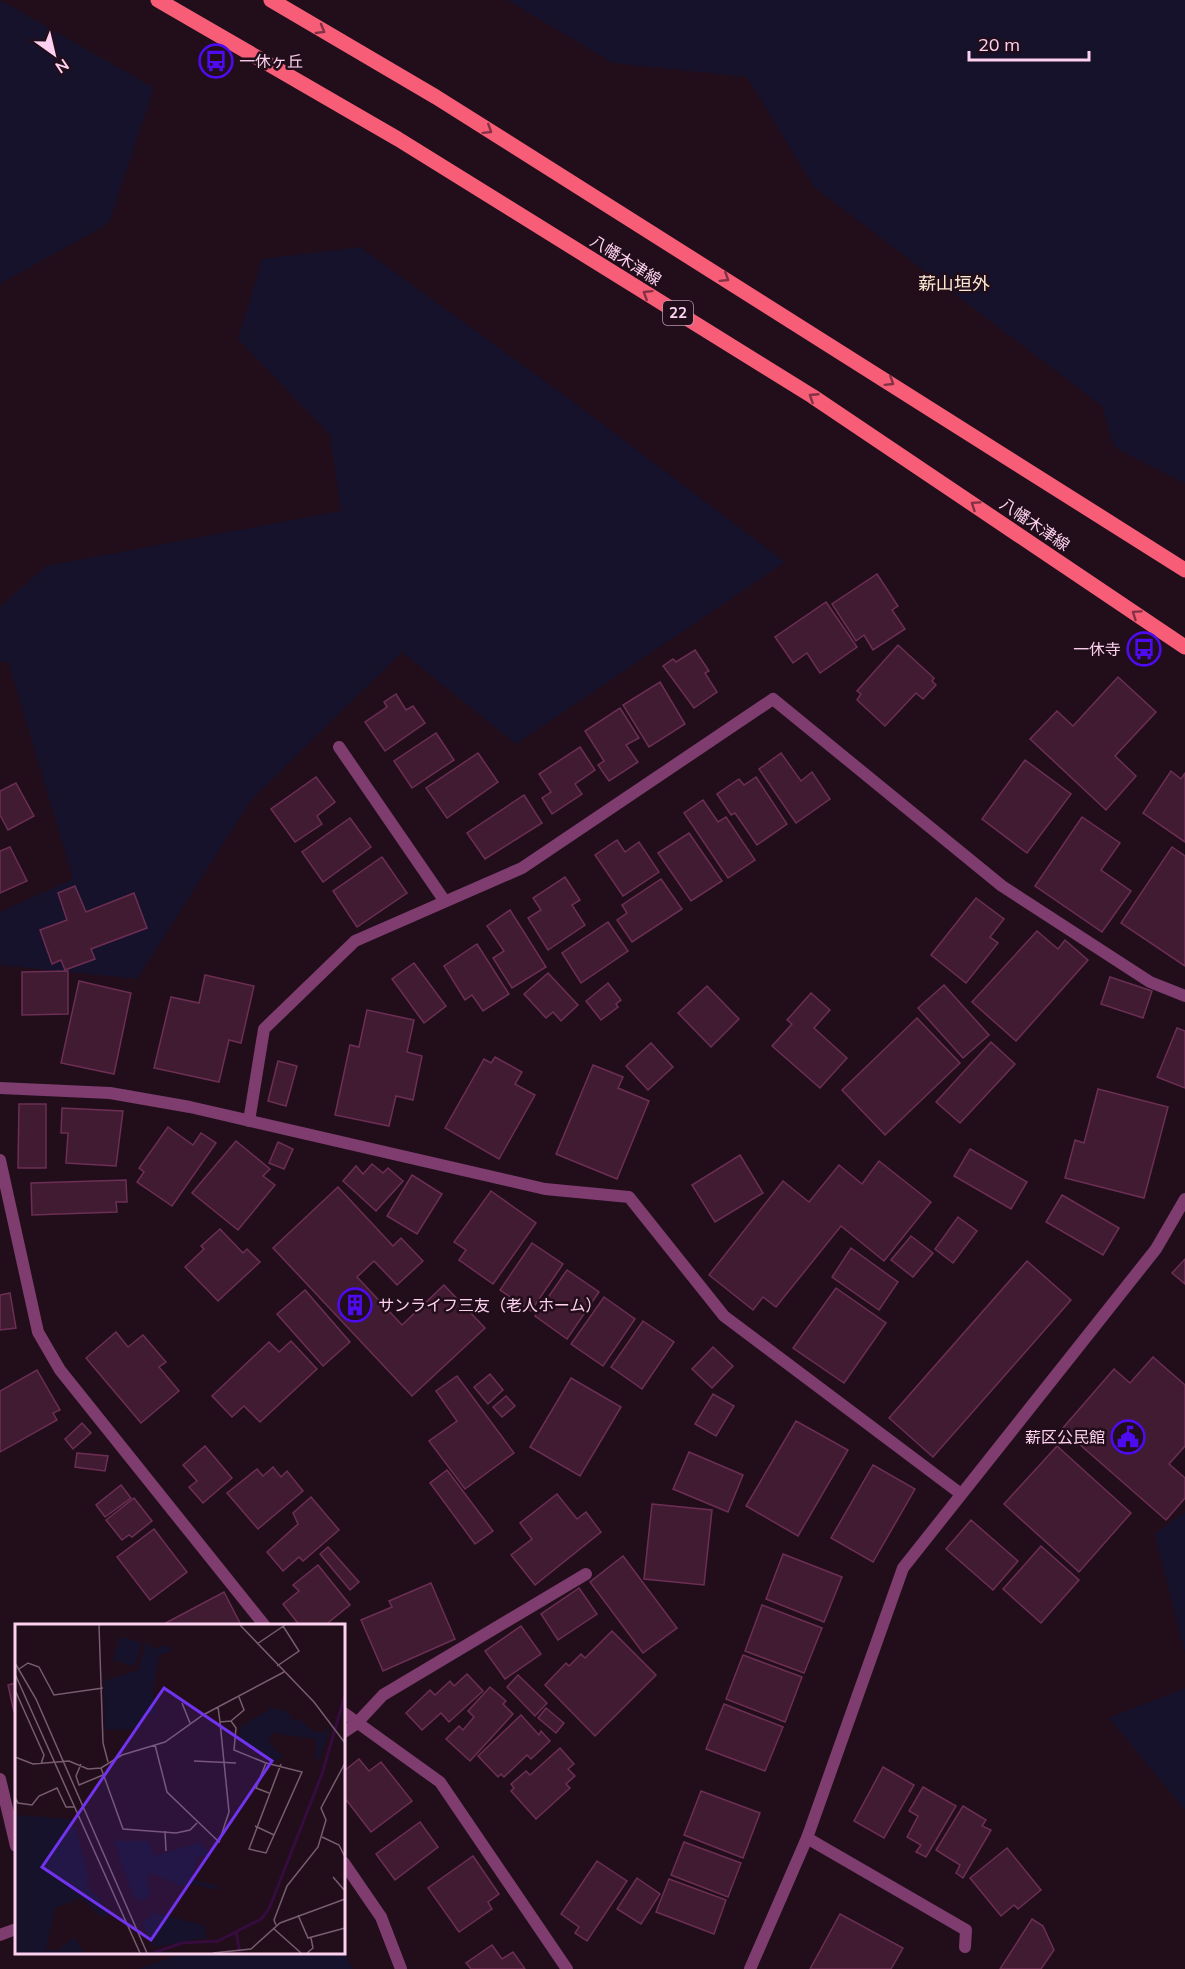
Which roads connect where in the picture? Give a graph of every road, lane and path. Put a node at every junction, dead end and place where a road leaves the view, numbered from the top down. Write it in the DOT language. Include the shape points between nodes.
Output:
graph roads {
  1 [pos="158,0"];
  2 [pos="271,0"];
  3 [pos="1185,570"];
  4 [pos="1185,647"];
  5 [pos="339,747"];
  6 [pos="444,900"];
  7 [pos="1185,996"];
  8 [pos="0,1088"];
  9 [pos="249,1121"];
  10 [pos="0,1160"];
  11 [pos="1185,1199"];
  12 [pos="961,1494"];
  13 [pos="586,1574"];
  14 [pos="263,1624"];
  15 [pos="345,1714"];
  16 [pos="356,1724"];
  17 [pos="345,1731"];
  18 [pos="0,1779"];
  19 [pos="807,1838"];
  20 [pos="15,1842"];
  21 [pos="345,1864"];
  22 [pos="15,1929"];
  23 [pos="0,1935"];
  24 [pos="965,1947"];
  25 [pos="401,1969"];
  26 [pos="567,1969"];
  27 [pos="750,1969"];
  4 -- 1 [label="main road, 八幡木津線 / 22, one-way" via="812,396 398,139"];
  2 -- 3 [label="main road, one-way" via="436,97"];
  5 -- 6 [label="street"];
  6 -- 7 [label="street" via="522,868 772,699 1002,886 1150,982"];
  6 -- 9 [label="street" via="355,941 264,1029"];
  8 -- 9 [label="street" via="110,1093"];
  9 -- 12 [label="street" via="545,1189 629,1197 724,1316"];
  10 -- 14 [label="street" via="38,1332 60,1370"];
  11 -- 12 [label="street" via="1156,1249"];
  12 -- 19 [label="street" via="903,1568"];
  13 -- 16 [label="street" via="383,1695"];
  15 -- 16 [label="street"];
  16 -- 17 [label="street"];
  16 -- 26 [label="street" via="440,1782"];
  18 -- 20 [label="street"];
  19 -- 24 [label="street" via="966,1930"];
  19 -- 27 [label="street"];
  21 -- 25 [label="street" via="381,1917"];
  22 -- 23 [label="street"];
}
